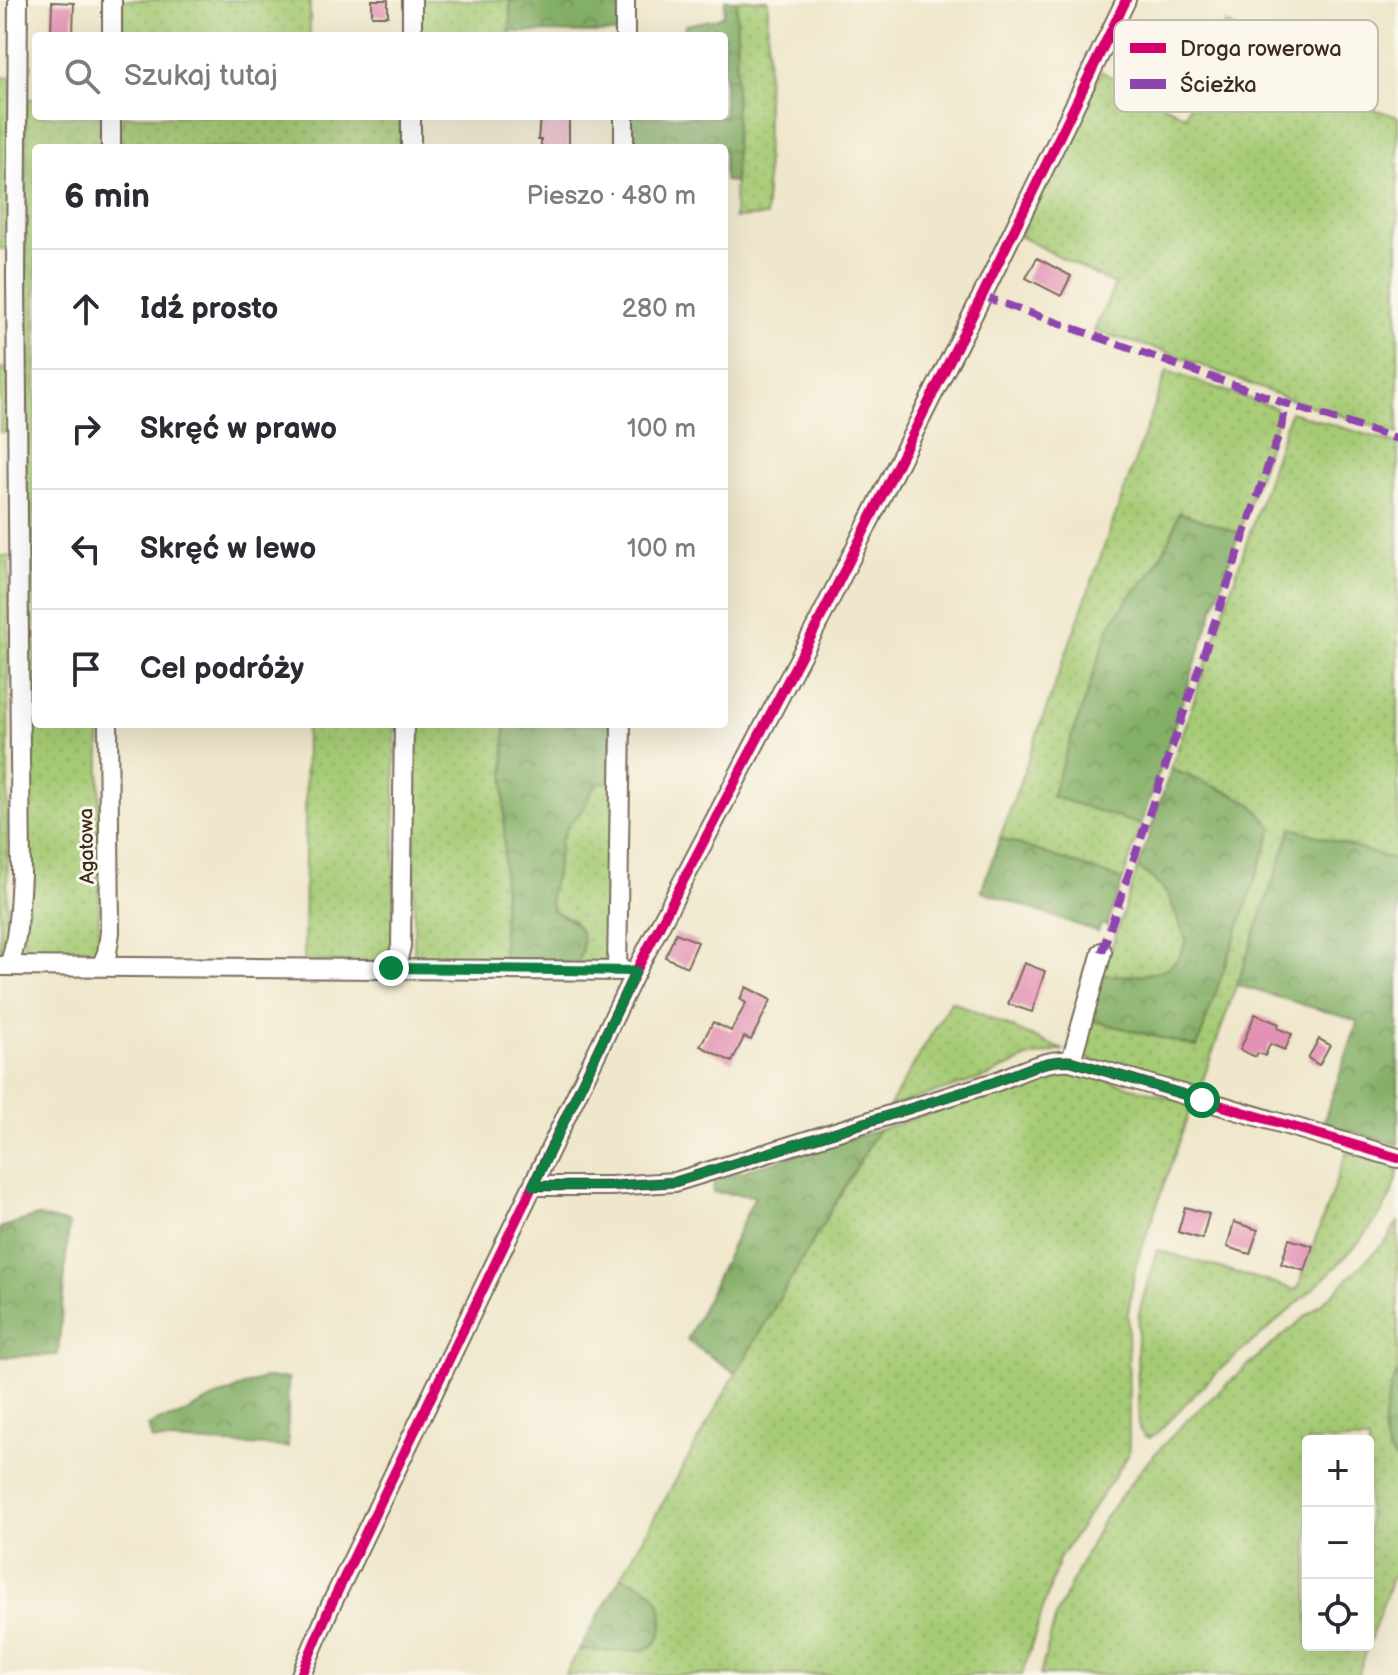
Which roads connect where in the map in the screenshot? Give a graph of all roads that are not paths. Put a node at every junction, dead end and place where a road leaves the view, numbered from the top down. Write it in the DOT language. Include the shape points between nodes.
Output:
graph roads {
  1 [pos="18,0"];
  2 [pos="112,0"];
  3 [pos="412,0"];
  4 [pos="625,0"];
  5 [pos="1126,0"];
  6 [pos="1116,20"];
  7 [pos="1114,25"];
  8 [pos="112,32"];
  9 [pos="412,32"];
  10 [pos="625,32"];
  11 [pos="111,120"];
  12 [pos="411,120"];
  13 [pos="624,120"];
  14 [pos="111,144"];
  15 [pos="411,144"];
  16 [pos="624,144"];
  17 [pos="108,728"];
  18 [pos="404,728"];
  19 [pos="621,728"];
  20 [pos="1102,952"];
  21 [pos="4,966"];
  22 [pos="101,966"];
  23 [pos="391,968"];
  24 [pos="627,970"];
  25 [pos="1071,1061"];
  26 [pos="1398,1158"];
  27 [pos="533,1186"];
  28 [pos="301,1675"];
  1 -- 21 [label="street" via="21,875 15,949"];
  2 -- 8 [label="street"];
  3 -- 9 [label="street"];
  4 -- 10 [label="street"];
  5 -- 6 [label="street"];
  7 -- 24 [label="street" via="819,621"];
  11 -- 14 [label="street"];
  12 -- 15 [label="street"];
  13 -- 16 [label="street"];
  17 -- 22 [label="street, Agatowa" via="110,932"];
  18 -- 23 [label="street" via="401,946"];
  19 -- 24 [label="street"];
  20 -- 25 [label="street"];
  21 -- 22 [label="street"];
  22 -- 23 [label="street"];
  23 -- 24 [label="street"];
  24 -- 27 [label="street"];
  25 -- 26 [label="street"];
  25 -- 27 [label="street" via="1044,1063 675,1182"];
  27 -- 28 [label="street"];
}
